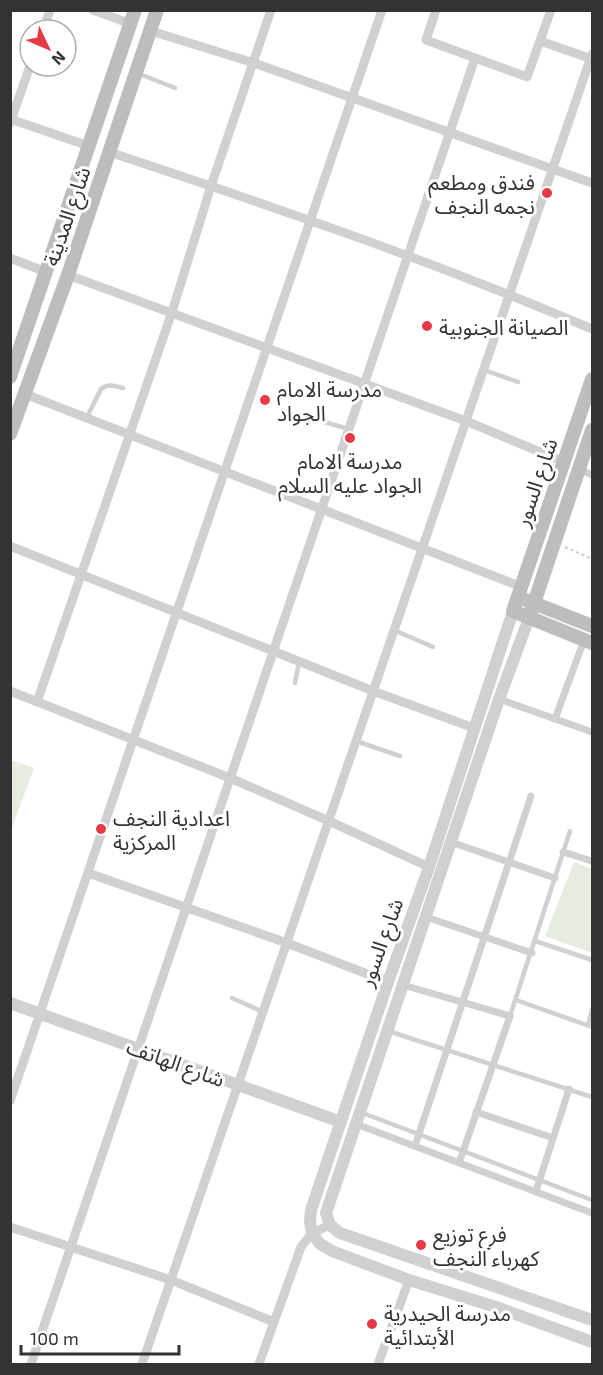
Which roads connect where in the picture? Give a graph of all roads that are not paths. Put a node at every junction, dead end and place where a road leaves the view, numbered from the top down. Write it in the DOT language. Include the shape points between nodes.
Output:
graph roads {
  1 [pos="93,10"];
  2 [pos="157,10"];
  3 [pos="271,10"];
  4 [pos="382,10"];
  5 [pos="436,10"];
  6 [pos="551,10"];
  7 [pos="133,17"];
  8 [pos="151,31"];
  9 [pos="540,41"];
  10 [pos="592,57"];
  11 [pos="475,58"];
  12 [pos="254,63"];
  13 [pos="137,73"];
  14 [pos="26,78"];
  15 [pos="175,88"];
  16 [pos="352,97"];
  17 [pos="11,120"];
  18 [pos="450,134"];
  19 [pos="89,146"];
  20 [pos="110,152"];
  21 [pos="553,169"];
  22 [pos="592,183"];
  23 [pos="211,186"];
  24 [pos="310,222"];
  25 [pos="408,257"];
  26 [pos="10,258"];
  27 [pos="46,272"];
  28 [pos="68,275"];
  29 [pos="510,294"];
  30 [pos="172,312"];
  31 [pos="592,329"];
  32 [pos="267,347"];
  33 [pos="484,370"];
  34 [pos="10,377"];
  35 [pos="592,379"];
  36 [pos="518,382"];
  37 [pos="365,383"];
  38 [pos="123,388"];
  39 [pos="25,394"];
  40 [pos="87,417"];
  41 [pos="310,418"];
  42 [pos="466,421"];
  43 [pos="349,429"];
  44 [pos="592,430"];
  45 [pos="10,434"];
  46 [pos="128,434"];
  47 [pos="564,462"];
  48 [pos="579,470"];
  49 [pos="225,472"];
  50 [pos="592,475"];
  51 [pos="322,510"];
  52 [pos="10,546"];
  53 [pos="422,549"];
  54 [pos="82,574"];
  55 [pos="520,592"];
  56 [pos="534,603"];
  57 [pos="513,611"];
  58 [pos="177,612"];
  59 [pos="529,618"];
  60 [pos="592,626"];
  61 [pos="394,630"];
  62 [pos="588,642"];
  63 [pos="433,647"];
  64 [pos="274,651"];
  65 [pos="299,662"];
  66 [pos="493,671"];
  67 [pos="507,675"];
  68 [pos="295,683"];
  69 [pos="10,691"];
  70 [pos="373,691"];
  71 [pos="499,699"];
  72 [pos="37,702"];
  73 [pos="555,719"];
  74 [pos="474,728"];
  75 [pos="592,732"];
  76 [pos="133,741"];
  77 [pos="356,741"];
  78 [pos="400,756"];
  79 [pos="230,778"];
  80 [pos="531,796"];
  81 [pos="329,821"];
  82 [pos="570,831"];
  83 [pos="451,842"];
  84 [pos="563,852"];
  85 [pos="592,861"];
  86 [pos="508,862"];
  87 [pos="429,867"];
  88 [pos="88,873"];
  89 [pos="555,878"];
  90 [pos="186,908"];
  91 [pos="426,916"];
  92 [pos="484,937"];
  93 [pos="535,941"];
  94 [pos="287,943"];
  95 [pos="532,953"];
  96 [pos="592,960"];
  97 [pos="388,982"];
  98 [pos="403,985"];
  99 [pos="232,998"];
  100 [pos="516,1000"];
  101 [pos="462,1002"];
  102 [pos="10,1003"];
  103 [pos="592,1010"];
  104 [pos="263,1012"];
  105 [pos="40,1013"];
  106 [pos="510,1016"];
  107 [pos="590,1026"];
  108 [pos="388,1030"];
  109 [pos="138,1049"];
  110 [pos="447,1050"];
  111 [pos="493,1065"];
  112 [pos="238,1085"];
  113 [pos="569,1089"];
  114 [pos="592,1097"];
  115 [pos="10,1101"];
  116 [pos="477,1112"];
  117 [pos="358,1118"];
  118 [pos="341,1122"];
  119 [pos="419,1134"];
  120 [pos="553,1138"];
  121 [pos="415,1146"];
  122 [pos="463,1151"];
  123 [pos="459,1162"];
  124 [pos="539,1181"];
  125 [pos="536,1191"];
  126 [pos="592,1200"];
  127 [pos="592,1213"];
  128 [pos="330,1225"];
  129 [pos="10,1227"];
  130 [pos="312,1233"];
  131 [pos="71,1247"];
  132 [pos="171,1280"];
  133 [pos="409,1280"];
  134 [pos="592,1320"];
  135 [pos="274,1322"];
  136 [pos="592,1342"];
  137 [pos="31,1365"];
  138 [pos="142,1365"];
  139 [pos="259,1365"];
  140 [pos="378,1365"];
  1 -- 7 [label="street"];
  2 -- 8 [label="main road, شارع المدينة"];
  3 -- 12 [label="street"];
  4 -- 16 [label="street"];
  5 -- 11 [label="street" via="426,40"];
  6 -- 9 [label="street"];
  7 -- 19 [label="main road, شارع المدينة"];
  8 -- 12 [label="street"];
  8 -- 13 [label="main road, شارع المدينة"];
  9 -- 10 [label="street"];
  9 -- 11 [label="street" via="527,76"];
  10 -- 21 [label="street"];
  11 -- 18 [label="street"];
  12 -- 16 [label="street"];
  12 -- 23 [label="street"];
  13 -- 15 [label="lane"];
  13 -- 20 [label="main road, شارع المدينة"];
  14 -- 17 [label="street"];
  16 -- 18 [label="street"];
  16 -- 24 [label="street"];
  17 -- 19 [label="street"];
  18 -- 21 [label="street"];
  18 -- 25 [label="street"];
  19 -- 27 [label="main road, شارع المدينة"];
  20 -- 23 [label="street"];
  20 -- 28 [label="main road, شارع المدينة"];
  21 -- 22 [label="street"];
  21 -- 29 [label="street"];
  23 -- 24 [label="street"];
  23 -- 30 [label="street"];
  24 -- 25 [label="street"];
  24 -- 32 [label="street"];
  25 -- 29 [label="street"];
  25 -- 37 [label="street"];
  26 -- 27 [label="street"];
  27 -- 34 [label="main road, شارع المدينة"];
  28 -- 30 [label="street"];
  28 -- 39 [label="main road, شارع المدينة"];
  29 -- 31 [label="street"];
  29 -- 33 [label="street"];
  30 -- 32 [label="street"];
  30 -- 46 [label="street"];
  32 -- 37 [label="street"];
  32 -- 49 [label="street"];
  33 -- 36 [label="lane"];
  33 -- 42 [label="street"];
  35 -- 47 [label="main road, شارع السور"];
  37 -- 42 [label="street"];
  37 -- 43 [label="street"];
  38 -- 40 [label="lane" via="114,385 101,389"];
  39 -- 40 [label="street"];
  39 -- 45 [label="main road, شارع المدينة"];
  40 -- 46 [label="street"];
  41 -- 43 [label="lane"];
  42 -- 47 [label="street"];
  42 -- 53 [label="street"];
  43 -- 51 [label="street"];
  44 -- 48 [label="main road, شارع السور"];
  46 -- 49 [label="street"];
  46 -- 54 [label="street"];
  47 -- 55 [label="main road, شارع السور"];
  48 -- 50 [label="street"];
  48 -- 56 [label="main road, شارع السور"];
  49 -- 51 [label="street"];
  49 -- 58 [label="street"];
  51 -- 53 [label="street"];
  51 -- 64 [label="street"];
  52 -- 54 [label="street"];
  53 -- 55 [label="street"];
  53 -- 61 [label="street"];
  54 -- 58 [label="street"];
  54 -- 72 [label="street"];
  55 -- 56 [label="main road"];
  55 -- 57 [label="main road, شارع السور"];
  56 -- 59 [label="main road, شارع السور"];
  56 -- 60 [label="main road"];
  57 -- 59 [label="main road"];
  57 -- 66 [label="street, شارع السور"];
  58 -- 64 [label="street"];
  58 -- 76 [label="street"];
  59 -- 62 [label="main road"];
  59 -- 67 [label="street, شارع السور"];
  61 -- 63 [label="lane"];
  61 -- 70 [label="street"];
  62 -- 73 [label="street"];
  64 -- 65 [label="street"];
  64 -- 79 [label="street"];
  65 -- 68 [label="lane"];
  65 -- 70 [label="street"];
  66 -- 67 [label="street"];
  66 -- 74 [label="street, شارع السور"];
  67 -- 71 [label="street, شارع السور"];
  69 -- 72 [label="street"];
  70 -- 74 [label="street"];
  70 -- 77 [label="street"];
  71 -- 73 [label="street"];
  71 -- 83 [label="street, شارع السور"];
  72 -- 76 [label="street"];
  73 -- 75 [label="street"];
  74 -- 87 [label="street, شارع السور"];
  76 -- 79 [label="street"];
  76 -- 88 [label="street"];
  77 -- 78 [label="lane"];
  77 -- 81 [label="street"];
  79 -- 81 [label="street"];
  79 -- 90 [label="street"];
  80 -- 86 [label="street"];
  81 -- 87 [label="street"];
  81 -- 94 [label="street"];
  82 -- 84 [label="lane"];
  83 -- 86 [label="street"];
  83 -- 91 [label="street, شارع السور"];
  84 -- 85 [label="street"];
  84 -- 89 [label="lane"];
  86 -- 89 [label="street"];
  86 -- 92 [label="street"];
  87 -- 97 [label="street, شارع السور"];
  88 -- 90 [label="street"];
  88 -- 105 [label="street"];
  89 -- 93 [label="lane"];
  90 -- 94 [label="street"];
  90 -- 109 [label="street"];
  91 -- 92 [label="street"];
  91 -- 98 [label="street, شارع السور"];
  92 -- 95 [label="street"];
  92 -- 101 [label="street"];
  93 -- 95 [label="lane"];
  93 -- 96 [label="lane"];
  94 -- 97 [label="street"];
  94 -- 104 [label="street"];
  95 -- 100 [label="lane"];
  97 -- 118 [label="street, شارع السور"];
  98 -- 101 [label="street"];
  98 -- 108 [label="street, شارع السور"];
  99 -- 104 [label="lane"];
  100 -- 106 [label="lane"];
  100 -- 107 [label="lane"];
  101 -- 106 [label="street"];
  101 -- 110 [label="street"];
  102 -- 105 [label="street, شارع الهاتف"];
  103 -- 107 [label="lane"];
  104 -- 112 [label="street"];
  105 -- 109 [label="street, شارع الهاتف"];
  105 -- 115 [label="street"];
  106 -- 111 [label="street"];
  108 -- 110 [label="lane"];
  108 -- 117 [label="street, شارع السور"];
  109 -- 112 [label="street, شارع الهاتف"];
  109 -- 131 [label="street"];
  110 -- 111 [label="lane"];
  110 -- 119 [label="street"];
  111 -- 113 [label="lane"];
  111 -- 116 [label="street"];
  112 -- 118 [label="street, شارع الهاتف"];
  112 -- 132 [label="street"];
  113 -- 114 [label="lane"];
  113 -- 120 [label="street"];
  116 -- 120 [label="street"];
  116 -- 122 [label="street"];
  117 -- 118 [label="street"];
  117 -- 119 [label="lane"];
  117 -- 121 [label="street"];
  117 -- 128 [label="street, شارع السور" via="327,1208"];
  118 -- 130 [label="street, شارع السور" via="311,1210"];
  119 -- 121 [label="street"];
  119 -- 122 [label="lane"];
  120 -- 124 [label="street"];
  121 -- 123 [label="street"];
  122 -- 123 [label="street"];
  122 -- 124 [label="lane"];
  123 -- 125 [label="street"];
  124 -- 125 [label="street"];
  124 -- 126 [label="lane"];
  125 -- 127 [label="street"];
  128 -- 130 [label="street"];
  128 -- 134 [label="street" via="340,1233"];
  129 -- 131 [label="street"];
  130 -- 133 [label="street" via="332,1251"];
  130 -- 135 [label="street" via="297,1256"];
  131 -- 132 [label="street"];
  131 -- 137 [label="street"];
  132 -- 135 [label="street"];
  132 -- 138 [label="street"];
  133 -- 136 [label="street"];
  133 -- 140 [label="street"];
  135 -- 139 [label="street"];
}
